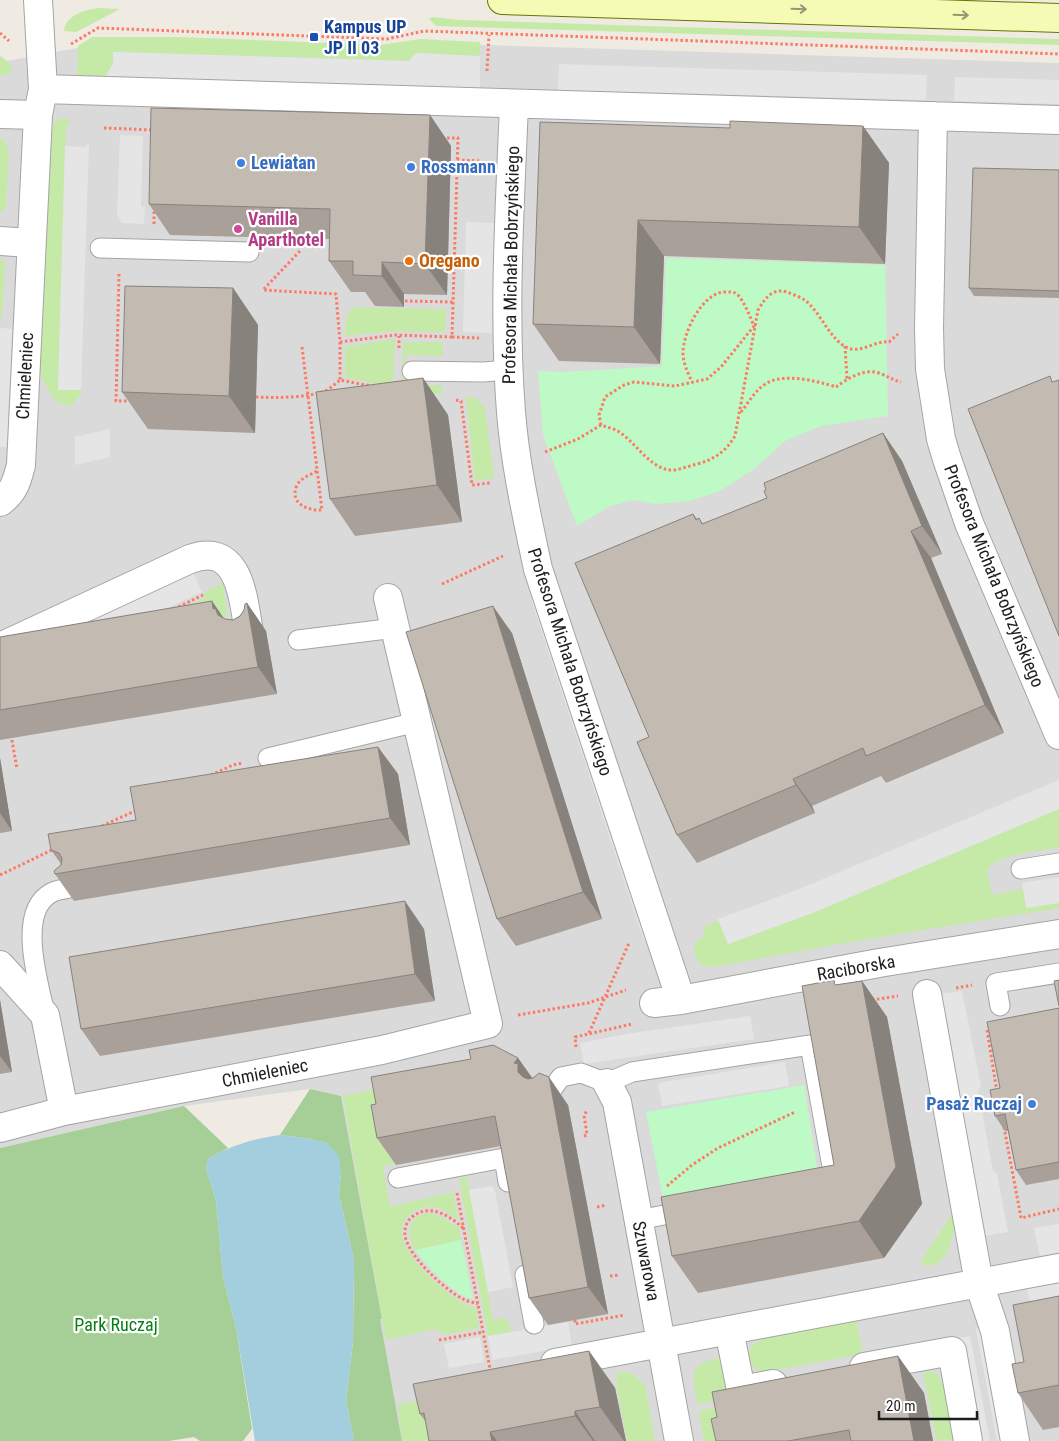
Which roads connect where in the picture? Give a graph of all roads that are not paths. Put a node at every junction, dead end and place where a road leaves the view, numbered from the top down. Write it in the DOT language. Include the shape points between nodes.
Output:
graph roads {
  1 [pos="38,0"];
  2 [pos="502,0"];
  3 [pos="1059,18"];
  4 [pos="40,102"];
  5 [pos="514,104"];
  6 [pos="0,114"];
  7 [pos="933,116"];
  8 [pos="1059,120"];
  9 [pos="0,241"];
  10 [pos="30,242"];
  11 [pos="100,248"];
  12 [pos="249,252"];
  13 [pos="508,370"];
  14 [pos="412,371"];
  15 [pos="0,502"];
  16 [pos="388,598"];
  17 [pos="395,628"];
  18 [pos="249,632"];
  19 [pos="298,640"];
  20 [pos="2,642"];
  21 [pos="417,722"];
  22 [pos="1059,734"];
  23 [pos="268,758"];
  24 [pos="1059,863"];
  25 [pos="1021,869"];
  26 [pos="70,888"];
  27 [pos="1059,934"];
  28 [pos="0,965"];
  29 [pos="1059,973"];
  30 [pos="927,994"];
  31 [pos="681,1000"];
  32 [pos="654,1003"];
  33 [pos="1000,1006"];
  34 [pos="46,1015"];
  35 [pos="607,1083"];
  36 [pos="548,1095"];
  37 [pos="64,1111"];
  38 [pos="0,1128"];
  39 [pos="398,1178"];
  40 [pos="816,1187"];
  41 [pos="511,1197"];
  42 [pos="708,1207"];
  43 [pos="638,1220"];
  44 [pos="522,1256"];
  45 [pos="1059,1268"];
  46 [pos="979,1283"];
  47 [pos="534,1324"];
  48 [pos="728,1330"];
  49 [pos="661,1342"];
  50 [pos="841,1372"];
  51 [pos="492,1374"];
  52 [pos="793,1380"];
  53 [pos="679,1441"];
  54 [pos="968,1441"];
  55 [pos="1015,1441"];
  1 -- 4 [label="street, Chmieleniec"];
  2 -- 3 [label="main road, one-way"];
  4 -- 5 [label="street"];
  4 -- 6 [label="street"];
  4 -- 10 [label="street, Chmieleniec"];
  5 -- 7 [label="street"];
  5 -- 13 [label="street, Profesora Michała Bobrzyńskiego"];
  7 -- 8 [label="street"];
  7 -- 22 [label="street, Profesora Michała Bobrzyńskiego" via="930,369 942,439 969,523"];
  9 -- 10 [label="street"];
  10 -- 15 [label="street, Chmieleniec" via="21,465 13,490"];
  11 -- 12 [label="lane"];
  13 -- 14 [label="lane"];
  13 -- 31 [label="street, Profesora Michała Bobrzyńskiego" via="518,462 538,569"];
  16 -- 17 [label="street"];
  17 -- 19 [label="lane"];
  17 -- 21 [label="street"];
  18 -- 20 [label="street" via="235,572 217,556 209,555 190,559"];
  21 -- 23 [label="lane"];
  21 -- 37 [label="street, Chmieleniec" via="488,1024 382,1050"];
  24 -- 25 [label="lane"];
  26 -- 34 [label="lane" via="47,896 39,905 33,922 32,944"];
  27 -- 31 [label="street, Raciborska"];
  28 -- 34 [label="street"];
  29 -- 33 [label="lane" via="996,983"];
  30 -- 46 [label="street"];
  31 -- 32 [label="street, Raciborska"];
  34 -- 37 [label="street"];
  35 -- 36 [label="lane" via="581,1073 561,1077"];
  35 -- 40 [label="lane" via="632,1072 810,1045 835,1183"];
  35 -- 43 [label="street, Szuwarowa" via="617,1102"];
  37 -- 38 [label="street, Chmieleniec"];
  39 -- 41 [label="lane" via="508,1153"];
  42 -- 43 [label="lane"];
  43 -- 49 [label="street, Szuwarowa"];
  44 -- 47 [label="lane"];
  45 -- 46 [label="street"];
  46 -- 48 [label="street"];
  46 -- 55 [label="street" via="1016,1389"];
  48 -- 49 [label="street"];
  48 -- 52 [label="street" via="741,1390"];
  49 -- 51 [label="street"];
  49 -- 53 [label="street, Szuwarowa"];
  50 -- 54 [label="street" via="952,1351"];
}
